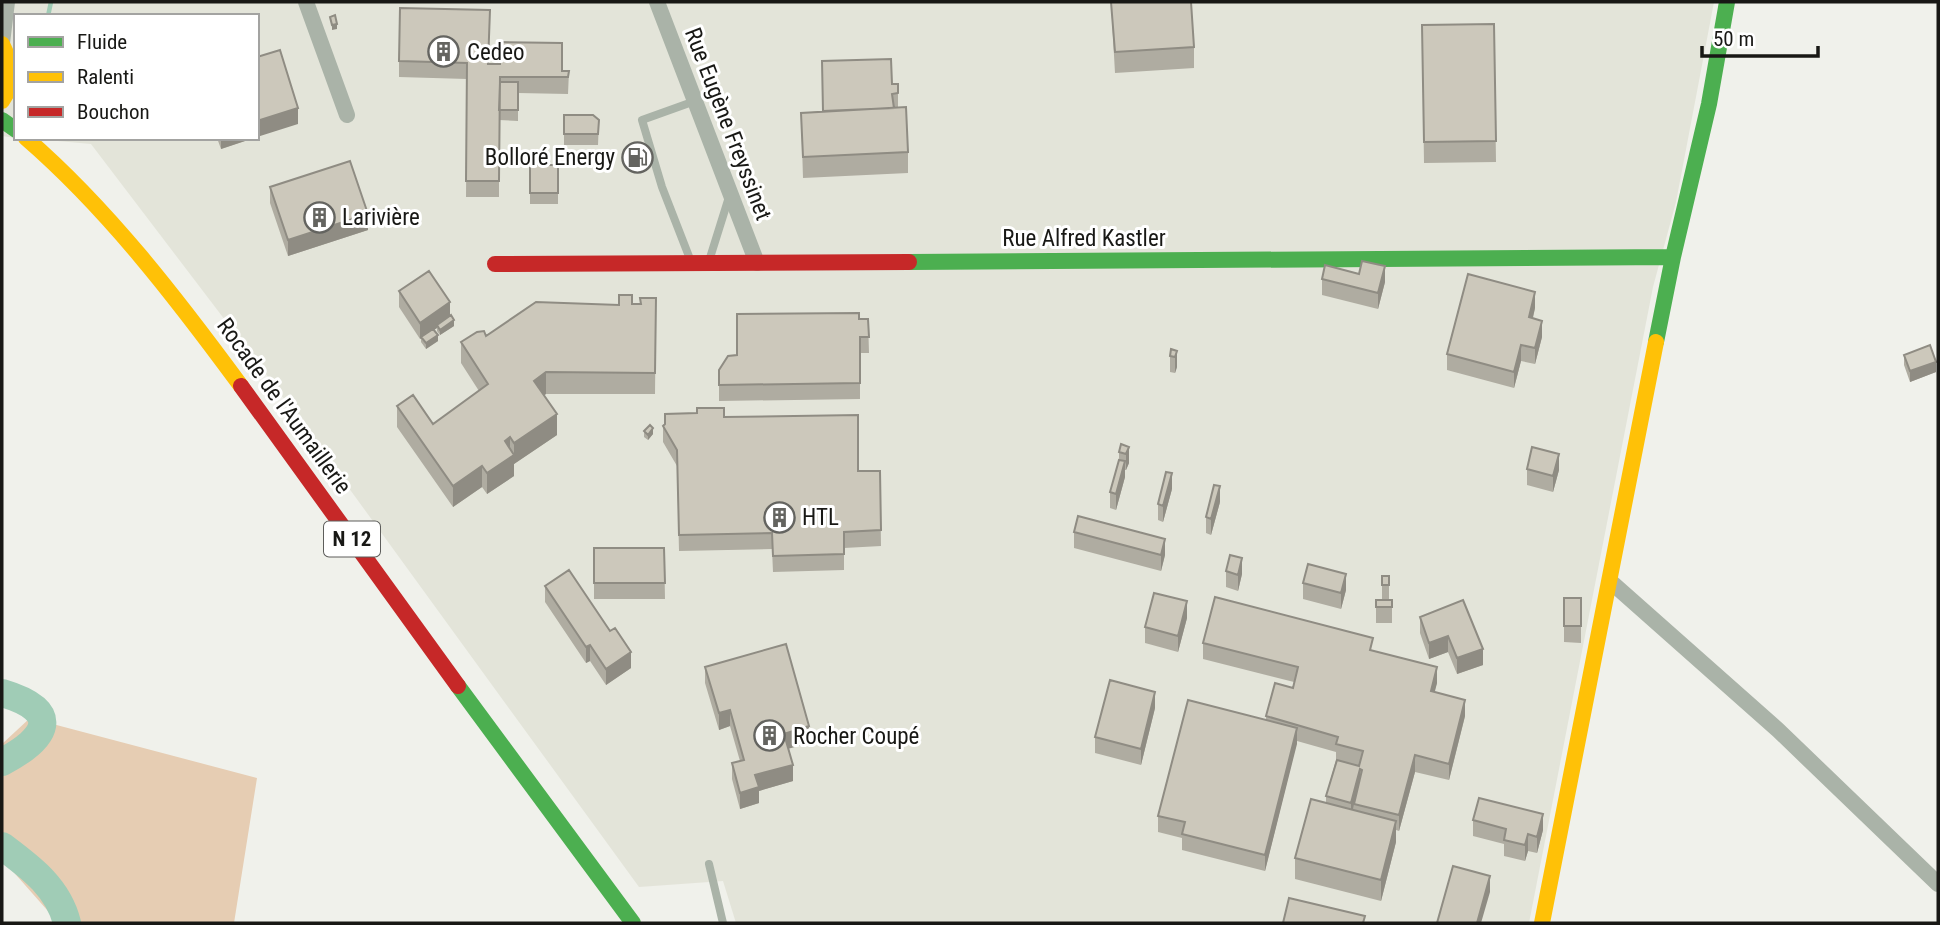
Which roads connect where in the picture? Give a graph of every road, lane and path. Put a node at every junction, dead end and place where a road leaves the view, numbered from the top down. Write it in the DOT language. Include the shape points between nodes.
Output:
graph roads {
  1 [pos="7,2"];
  2 [pos="306,2"];
  3 [pos="657,2"];
  4 [pos="1727,2"];
  5 [pos="2,43"];
  6 [pos="13,88"];
  7 [pos="2,101"];
  8 [pos="695,101"];
  9 [pos="347,115"];
  10 [pos="28,140"];
  11 [pos="42,140"];
  12 [pos="57,165"];
  13 [pos="729,194"];
  14 [pos="1673,257"];
  15 [pos="709,262"];
  16 [pos="757,262"];
  17 [pos="692,263"];
  18 [pos="495,264"];
  19 [pos="1611,582"];
  20 [pos="709,864"];
  21 [pos="1938,884"];
  22 [pos="633,923"];
  23 [pos="723,923"];
  24 [pos="1542,923"];
  1 -- 5 [label="street"];
  2 -- 9 [label="street"];
  3 -- 8 [label="street, Rue Eugène Freyssinet"];
  4 -- 14 [label="street" via="1709,104"];
  5 -- 6 [label="street" via="11,64"];
  6 -- 7 [label="street"];
  8 -- 13 [label="street, Rue Eugène Freyssinet"];
  8 -- 17 [label="lane" via="642,120"];
  10 -- 12 [label="street, Rocade de l'Aumaillerie / N 12"];
  11 -- 12 [label="street, Rocade de l'Aumaillerie / N 12"];
  12 -- 22 [label="street, Rocade de l'Aumaillerie / N 12" via="198,327"];
  13 -- 15 [label="lane"];
  13 -- 16 [label="street, Rue Eugène Freyssinet"];
  14 -- 16 [label="street, Rue Alfred Kastler"];
  14 -- 19 [label="street"];
  15 -- 16 [label="street, Rue Alfred Kastler"];
  15 -- 17 [label="street, Rue Alfred Kastler"];
  17 -- 18 [label="street, Rue Alfred Kastler"];
  19 -- 21 [label="street" via="1778,730"];
  19 -- 24 [label="street"];
  20 -- 23 [label="lane"];
}
